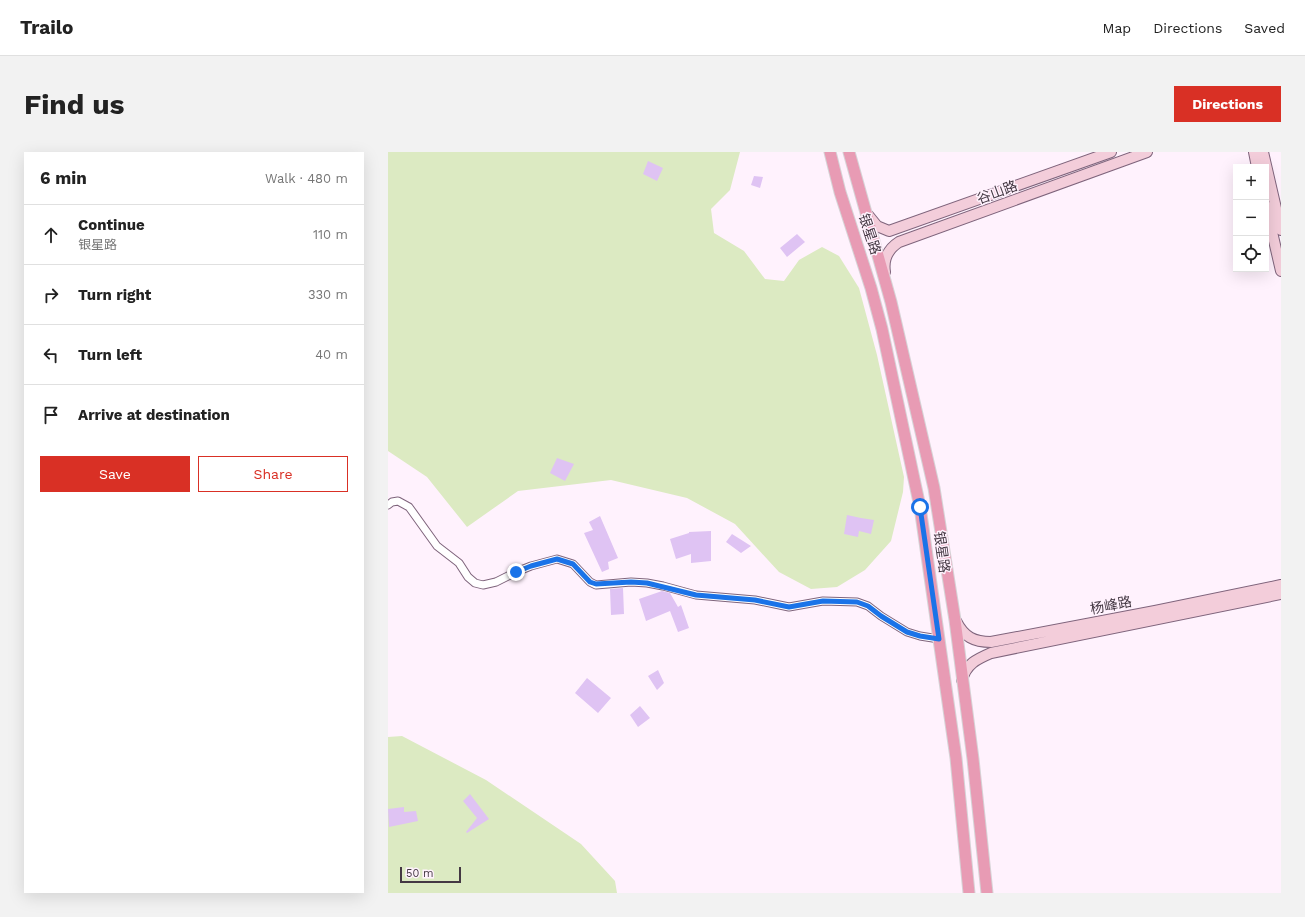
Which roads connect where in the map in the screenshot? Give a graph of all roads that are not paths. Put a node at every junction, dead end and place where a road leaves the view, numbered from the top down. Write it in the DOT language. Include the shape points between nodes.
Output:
graph roads {
  1 [pos="830,152"];
  2 [pos="849,152"];
  3 [pos="1111,152"];
  4 [pos="1147,152"];
  5 [pos="1256,153"];
  6 [pos="1257,164"];
  7 [pos="865,209"];
  8 [pos="1269,219"];
  9 [pos="1281,230"];
  10 [pos="1281,271"];
  11 [pos="886,280"];
  12 [pos="388,505"];
  13 [pos="1281,585"];
  14 [pos="1281,594"];
  15 [pos="955,620"];
  16 [pos="939,639"];
  17 [pos="962,680"];
  18 [pos="969,893"];
  19 [pos="987,893"];
  1 -- 16 [label="main road, 银星路" via="882,329 920,507"];
  2 -- 7 [label="main road, 银星路"];
  3 -- 7 [label="main road, 谷山路" via="889,231 877,226"];
  4 -- 11 [label="main road, 谷山路" via="899,242 886,256"];
  5 -- 6 [label="main road"];
  5 -- 9 [label="main road"];
  7 -- 11 [label="main road, 银星路"];
  8 -- 10 [label="main road"];
  11 -- 15 [label="main road, 银星路" via="934,488"];
  12 -- 16 [label="street" via="398,501 409,507 437,546 459,563 475,583 483,585 531,566 557,559 573,564 590,582 596,584 647,583 696,595 755,600 789,607 823,601 857,602 868,606 907,632"];
  13 -- 15 [label="main road, 杨峰路" via="991,642 967,637"];
  14 -- 17 [label="main road, 杨峰路" via="992,653 972,662 964,672"];
  15 -- 17 [label="main road, 银星路"];
  16 -- 18 [label="main road, 银星路" via="956,758"];
  17 -- 19 [label="main road, 银星路"];
}
